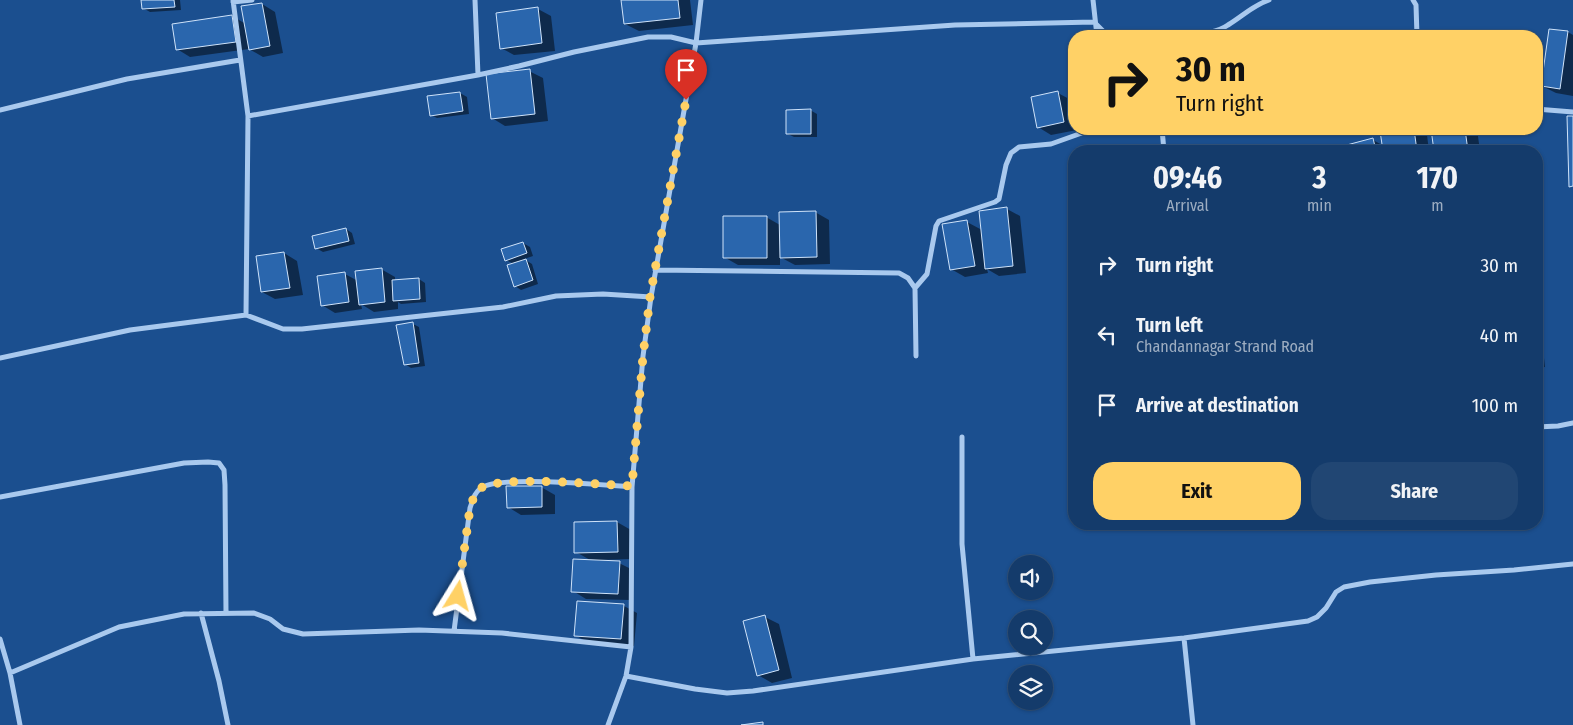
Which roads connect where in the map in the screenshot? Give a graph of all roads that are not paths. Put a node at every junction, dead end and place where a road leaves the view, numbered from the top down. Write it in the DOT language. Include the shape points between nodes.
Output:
graph roads {
  1 [pos="252,0"];
  2 [pos="475,0"];
  3 [pos="700,0"];
  4 [pos="1093,0"];
  5 [pos="1269,0"];
  6 [pos="1414,0"];
  7 [pos="233,1"];
  8 [pos="1094,22"];
  9 [pos="1096,30"];
  10 [pos="1102,30"];
  11 [pos="1217,30"];
  12 [pos="1418,30"];
  13 [pos="696,43"];
  14 [pos="240,60"];
  15 [pos="478,75"];
  16 [pos="0,110"];
  17 [pos="1543,110"];
  18 [pos="1573,112"];
  19 [pos="248,116"];
  20 [pos="1076,135"];
  21 [pos="655,270"];
  22 [pos="915,288"];
  23 [pos="650,297"];
  24 [pos="246,315"];
  25 [pos="916,356"];
  26 [pos="0,358"];
  27 [pos="1573,423"];
  28 [pos="1543,427"];
  29 [pos="962,437"];
  30 [pos="632,486"];
  31 [pos="0,497"];
  32 [pos="1573,564"];
  33 [pos="201,613"];
  34 [pos="226,613"];
  35 [pos="454,631"];
  36 [pos="1184,638"];
  37 [pos="0,639"];
  38 [pos="631,647"];
  39 [pos="973,659"];
  40 [pos="10,673"];
  41 [pos="626,676"];
  42 [pos="20,725"];
  43 [pos="228,725"];
  44 [pos="608,725"];
  45 [pos="1193,725"];
  1 -- 7 [label="street"];
  2 -- 15 [label="street"];
  3 -- 13 [label="street"];
  4 -- 8 [label="street"];
  5 -- 11 [label="street"];
  6 -- 12 [label="street"];
  7 -- 14 [label="street"];
  8 -- 9 [label="street"];
  8 -- 10 [label="street"];
  8 -- 13 [label="street" via="955,26"];
  13 -- 15 [label="street" via="648,37"];
  13 -- 21 [label="street"];
  14 -- 16 [label="street" via="127,78"];
  14 -- 19 [label="street"];
  15 -- 19 [label="street"];
  17 -- 18 [label="street"];
  19 -- 24 [label="street"];
  20 -- 22 [label="street" via="1051,144 1020,147 1011,153 1006,165 999,199 939,221 927,274"];
  21 -- 22 [label="street" via="899,273 908,278"];
  21 -- 23 [label="street"];
  22 -- 25 [label="street"];
  23 -- 24 [label="street" via="556,296 503,307 302,329 282,329"];
  23 -- 30 [label="street"];
  24 -- 26 [label="street" via="130,330"];
  27 -- 28 [label="street"];
  29 -- 39 [label="street" via="962,544"];
  30 -- 35 [label="street" via="552,482 482,487 474,495 470,508"];
  30 -- 38 [label="street"];
  31 -- 34 [label="street" via="184,463 219,463 224,470 225,485"];
  32 -- 36 [label="street" via="1370,582 1344,587 1336,592 1326,608 1308,621"];
  33 -- 34 [label="street"];
  33 -- 40 [label="street" via="119,627"];
  33 -- 43 [label="street"];
  34 -- 35 [label="street" via="254,613 283,629 303,634"];
  35 -- 38 [label="street"];
  36 -- 39 [label="street"];
  36 -- 45 [label="street"];
  37 -- 40 [label="street"];
  38 -- 41 [label="street"];
  39 -- 41 [label="street" via="727,693"];
  40 -- 42 [label="street"];
  41 -- 44 [label="street"];
}
